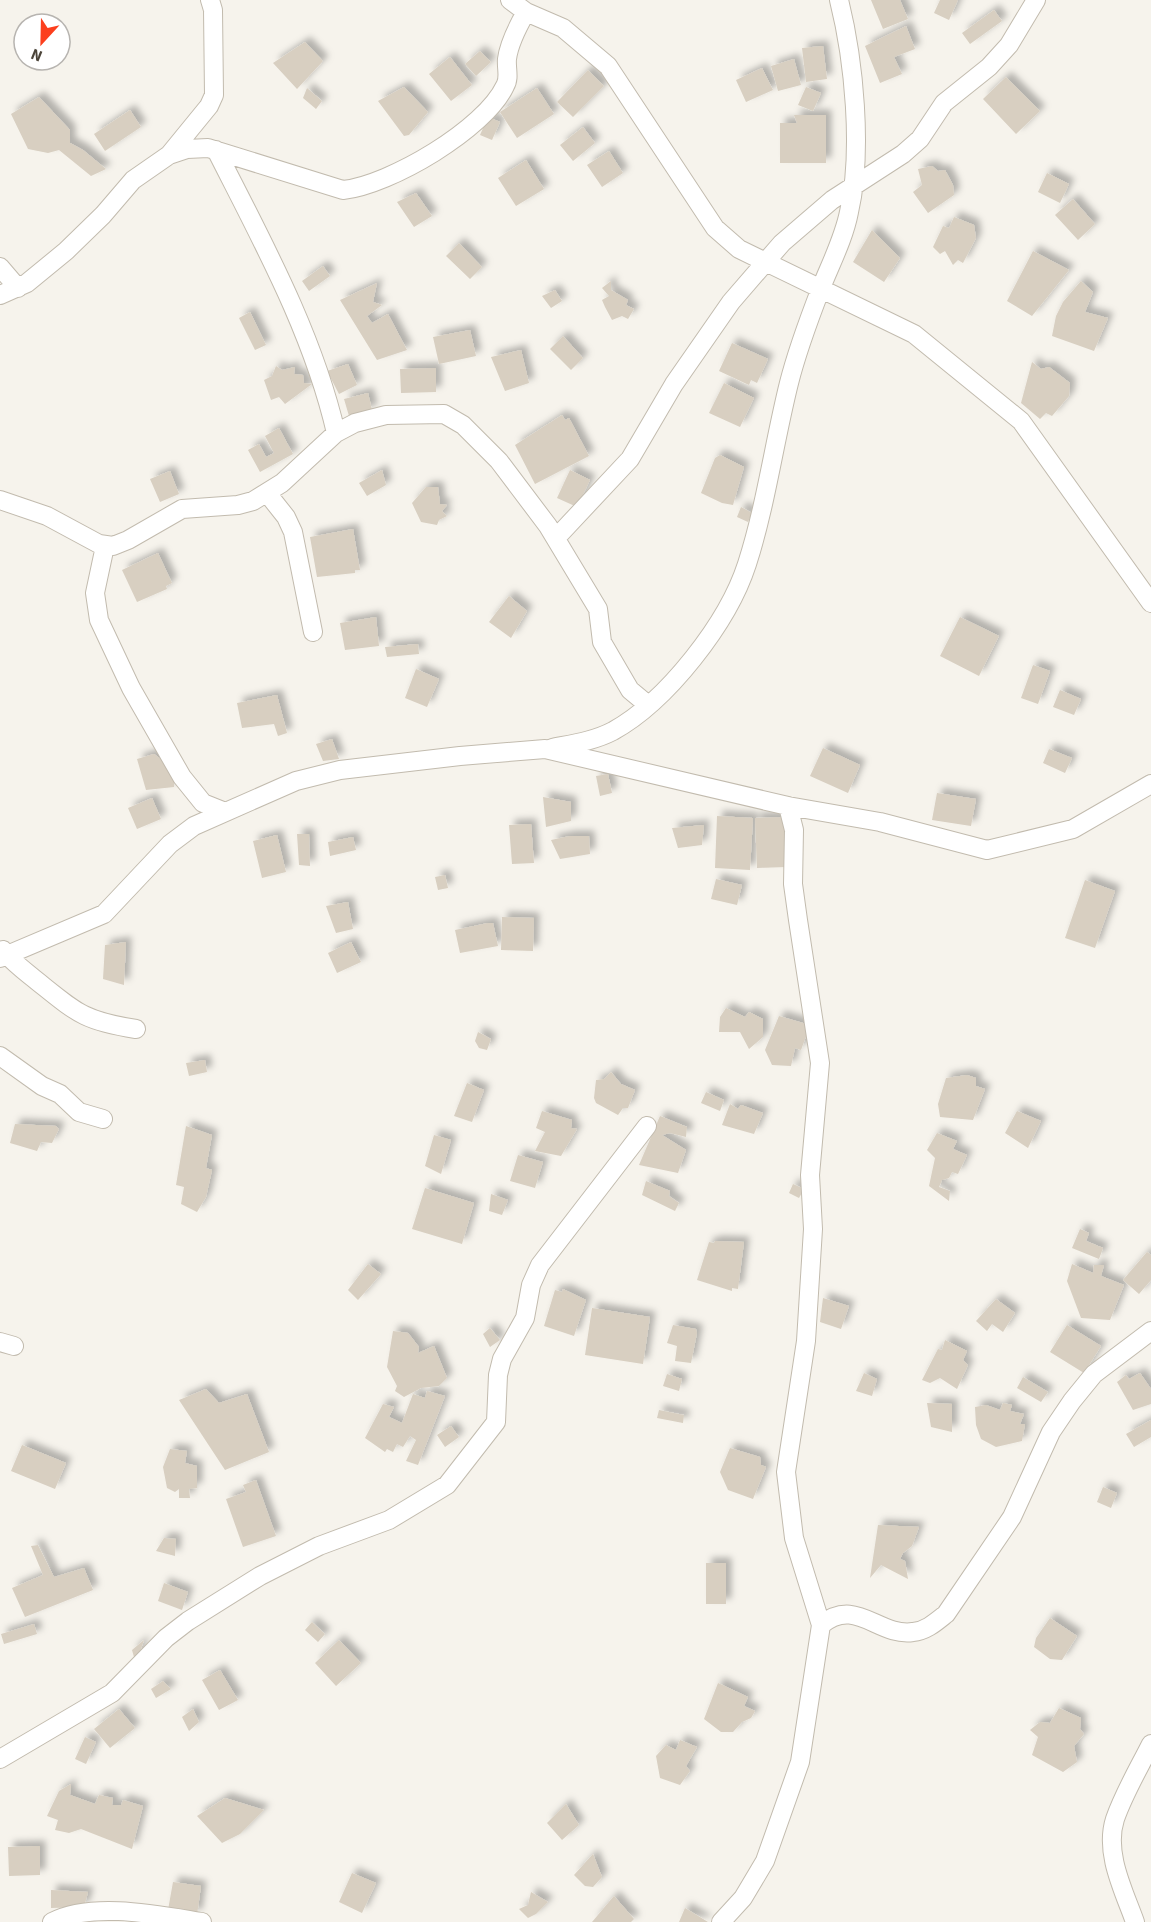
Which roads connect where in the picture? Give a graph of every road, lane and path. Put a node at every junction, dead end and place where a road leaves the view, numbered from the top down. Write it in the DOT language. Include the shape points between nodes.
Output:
graph roads {
  1 [pos="210,0"];
  2 [pos="510,0"];
  3 [pos="839,0"];
  4 [pos="1036,0"];
  5 [pos="526,12"];
  6 [pos="216,150"];
  7 [pos="169,155"];
  8 [pos="854,188"];
  9 [pos="766,262"];
  10 [pos="0,267"];
  11 [pos="18,288"];
  12 [pos="821,289"];
  13 [pos="0,295"];
  14 [pos="336,433"];
  15 [pos="267,493"];
  16 [pos="0,500"];
  17 [pos="556,538"];
  18 [pos="105,546"];
  19 [pos="1151,603"];
  20 [pos="313,632"];
  21 [pos="648,705"];
  22 [pos="545,749"];
  23 [pos="1151,784"];
  24 [pos="788,806"];
  25 [pos="223,811"];
  26 [pos="3,953"];
  27 [pos="136,1029"];
  28 [pos="0,1056"];
  29 [pos="103,1119"];
  30 [pos="647,1126"];
  31 [pos="1151,1331"];
  32 [pos="821,1625"];
  33 [pos="1151,1744"];
  34 [pos="0,1759"];
  35 [pos="52,1922"];
  36 [pos="202,1922"];
  37 [pos="721,1922"];
  38 [pos="1135,1922"];
  1 -- 7 [label="street" via="214,95 210,106"];
  2 -- 5 [label="street"];
  3 -- 8 [label="street" via="848,35 852,85"];
  4 -- 8 [label="street" via="1009,45 989,67 944,103 920,139"];
  5 -- 6 [label="street" via="509,52 504,89 459,136 419,162 366,185 343,189"];
  5 -- 9 [label="street" via="563,28 609,66 715,228 739,249"];
  6 -- 7 [label="street" via="187,149"];
  6 -- 14 [label="street" via="287,291 328,398"];
  7 -- 11 [label="street" via="133,180 66,251"];
  8 -- 9 [label="street" via="832,200"];
  8 -- 12 [label="street" via="840,242"];
  9 -- 12 [label="street"];
  9 -- 17 [label="street" via="731,302 680,375 630,459"];
  10 -- 11 [label="street"];
  11 -- 13 [label="street"];
  12 -- 19 [label="street" via="914,334 1021,421"];
  12 -- 21 [label="street" via="790,382 746,566 724,614 693,656"];
  14 -- 15 [label="street"];
  14 -- 17 [label="street" via="386,415 427,412 453,418 498,461"];
  15 -- 18 [label="street" via="238,505 182,509 121,544"];
  15 -- 20 [label="street" via="293,532"];
  16 -- 18 [label="street" via="47,516"];
  17 -- 21 [label="street" via="598,609 602,642 630,690"];
  18 -- 25 [label="street" via="96,593 99,620 131,688 182,777 203,804"];
  21 -- 22 [label="street" via="612,731"];
  22 -- 24 [label="street"];
  22 -- 25 [label="street" via="340,770 296,781"];
  23 -- 24 [label="street" via="1073,828 987,850 880,822"];
  24 -- 32 [label="street" via="794,830 798,920 820,1063 810,1175 813,1229 806,1341 786,1472 801,1570"];
  25 -- 26 [label="street" via="170,844 104,914"];
  26 -- 27 [label="street" via="78,1014"];
  28 -- 29 [label="street" via="60,1094 80,1112"];
  30 -- 34 [label="street" via="540,1265 531,1285 525,1318 502,1359 496,1422 447,1485 388,1520 319,1546 260,1576 166,1638 112,1693"];
  31 -- 32 [label="street" via="1094,1374 1072,1401 1051,1432 1012,1517 946,1614 913,1632 890,1629 854,1614 842,1614"];
  32 -- 37 [label="street" via="800,1762 765,1861 743,1898"];
  33 -- 38 [label="street" via="1114,1821 1112,1848"];
  35 -- 36 [label="street" via="88,1911"];
}
